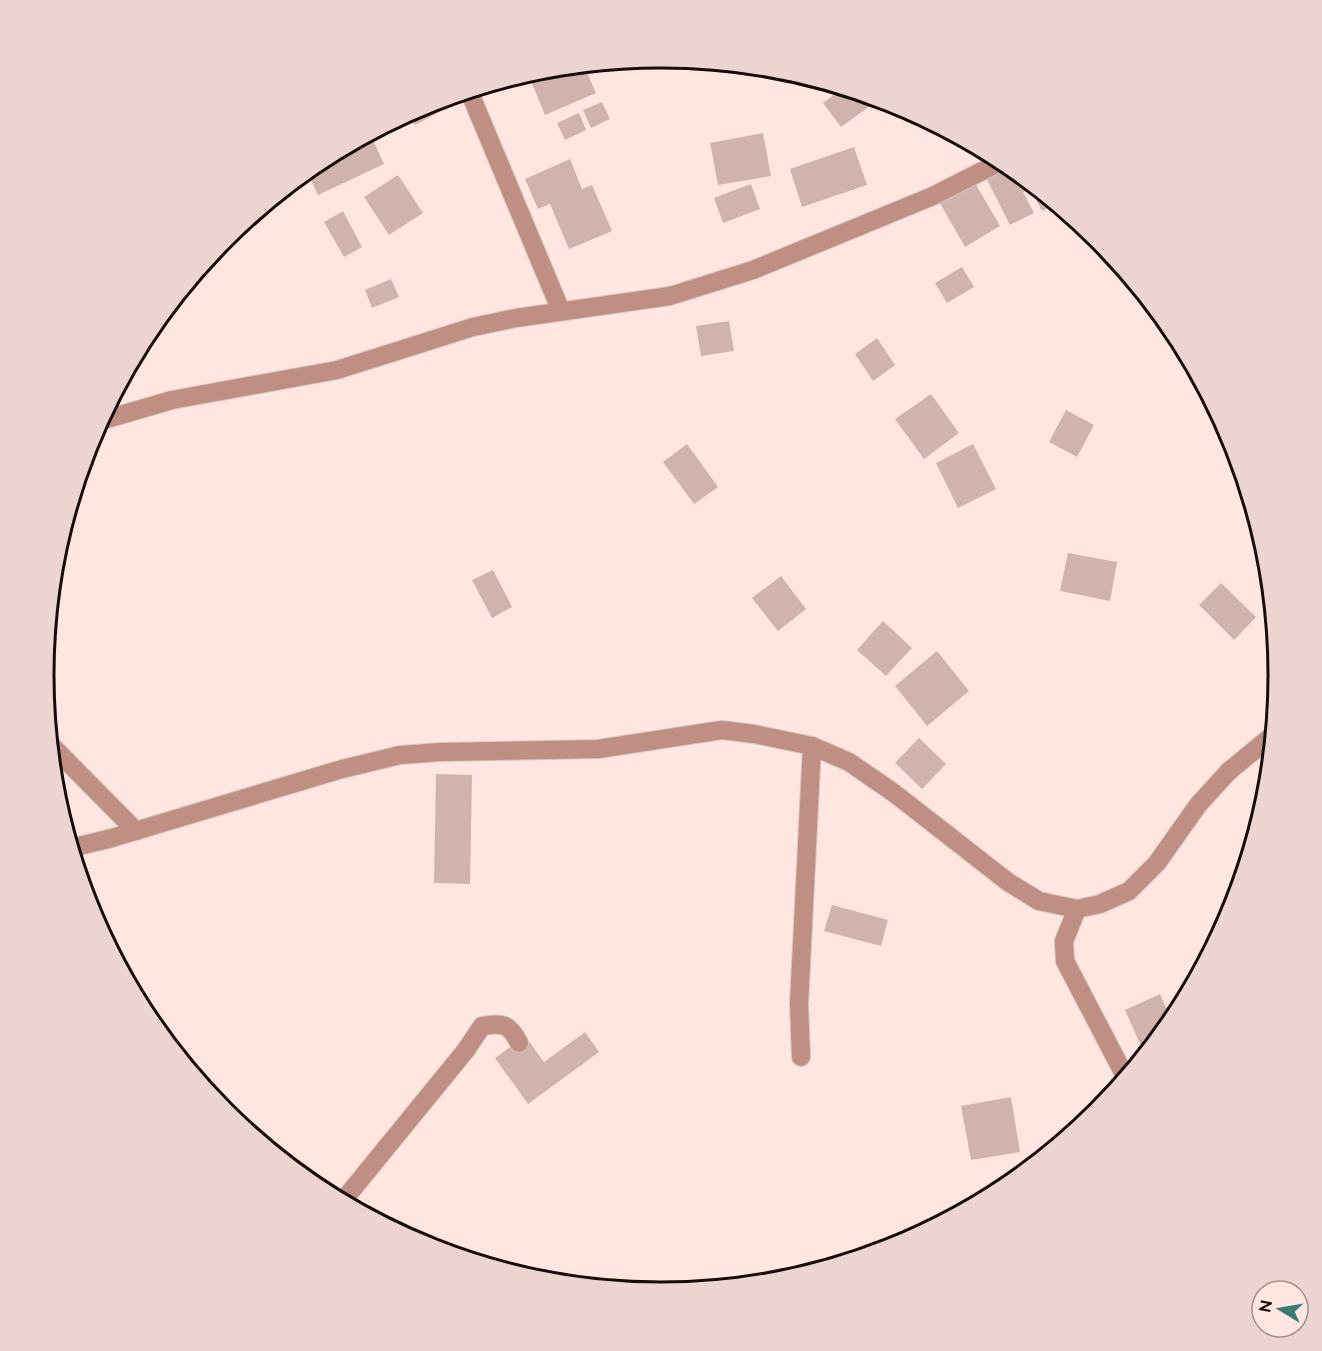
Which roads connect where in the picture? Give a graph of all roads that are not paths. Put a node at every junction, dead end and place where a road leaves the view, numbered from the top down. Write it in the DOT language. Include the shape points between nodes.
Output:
graph roads {
  1 [pos="472,99"];
  2 [pos="991,167"];
  3 [pos="561,311"];
  4 [pos="112,417"];
  5 [pos="1264,742"];
  6 [pos="812,746"];
  7 [pos="59,753"];
  8 [pos="136,831"];
  9 [pos="79,846"];
  10 [pos="1077,909"];
  11 [pos="519,1043"];
  12 [pos="801,1057"];
  13 [pos="1122,1070"];
  14 [pos="348,1195"];
  1 -- 3 [label="street"];
  2 -- 3 [label="street" via="933,196 719,282 670,296"];
  3 -- 4 [label="street" via="473,327 337,370 172,400"];
  5 -- 10 [label="street" via="1229,771 1198,805 1157,863 1129,891"];
  6 -- 8 [label="street" via="722,730 598,749 400,755"];
  6 -- 10 [label="street" via="849,762 876,780 1039,902"];
  6 -- 12 [label="street" via="799,1004"];
  7 -- 8 [label="street"];
  8 -- 9 [label="street"];
  10 -- 13 [label="street" via="1064,941 1065,961"];
  11 -- 14 [label="street" via="513,1030 500,1023 482,1026"];
}
